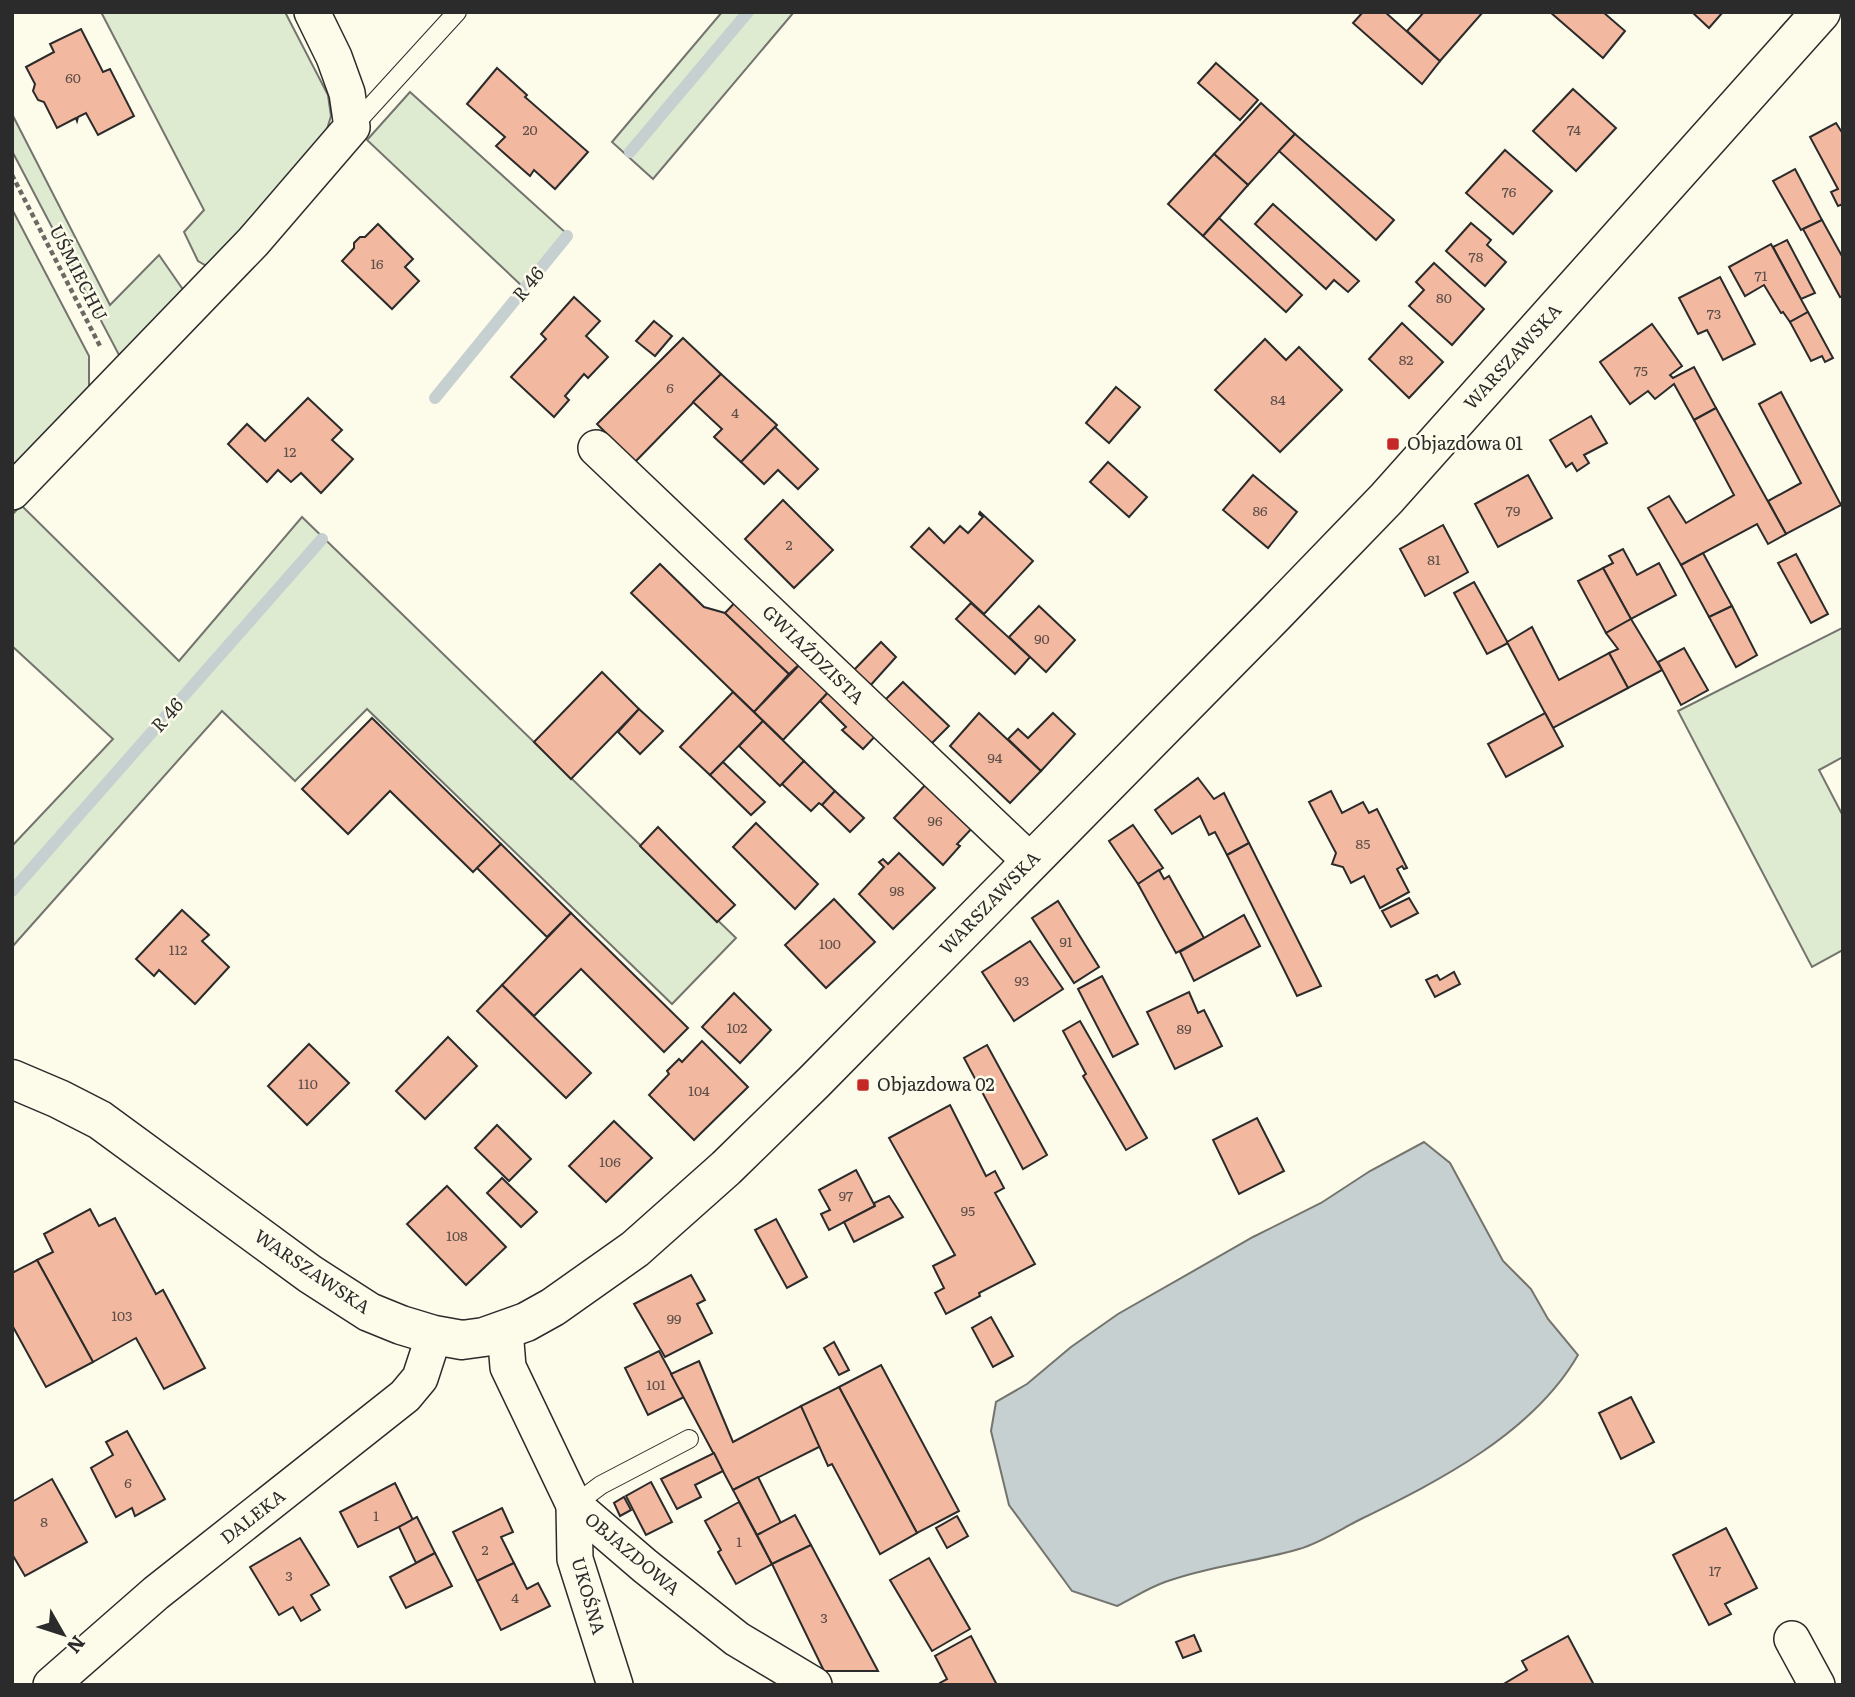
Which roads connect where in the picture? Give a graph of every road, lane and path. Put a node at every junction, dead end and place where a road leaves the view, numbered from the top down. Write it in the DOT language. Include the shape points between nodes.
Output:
graph roads {
  1 [pos="312,12"];
  2 [pos="457,12"];
  3 [pos="1821,12"];
  4 [pos="352,127"];
  5 [pos="12,175"];
  6 [pos="119,383"];
  7 [pos="596,448"];
  8 [pos="12,492"];
  9 [pos="1031,862"];
  10 [pos="12,1079"];
  11 [pos="505,1330"];
  12 [pos="434,1335"];
  13 [pos="689,1439"];
  14 [pos="574,1505"];
  15 [pos="1792,1639"];
  16 [pos="51,1685"];
  17 [pos="615,1685"];
  18 [pos="814,1685"];
  19 [pos="1817,1685"];
  1 -- 4 [label="street" via="347,93"];
  2 -- 4 [label="lane"];
  3 -- 9 [label="street, WARSZAWSKA" via="1387,498"];
  4 -- 6 [label="street" via="253,242"];
  5 -- 6 [label="path, UŚMIECHU"];
  6 -- 8 [label="street"];
  7 -- 9 [label="street, GWIAŹDZISTA"];
  9 -- 11 [label="street, WARSZAWSKA" via="726,1168 635,1248 552,1307"];
  10 -- 12 [label="street, WARSZAWSKA" via="100,1120 369,1312"];
  11 -- 12 [label="street, WARSZAWSKA" via="462,1340"];
  11 -- 14 [label="street, OBJAZDOWA" via="508,1367"];
  12 -- 16 [label="street, DALEKA" via="420,1378 405,1396 156,1593"];
  13 -- 14 [label="lane" via="601,1485"];
  14 -- 17 [label="street, UKOŚNA" via="575,1559"];
  14 -- 18 [label="street, OBJAZDOWA" via="737,1639"];
  15 -- 19 [label="street"];
}
